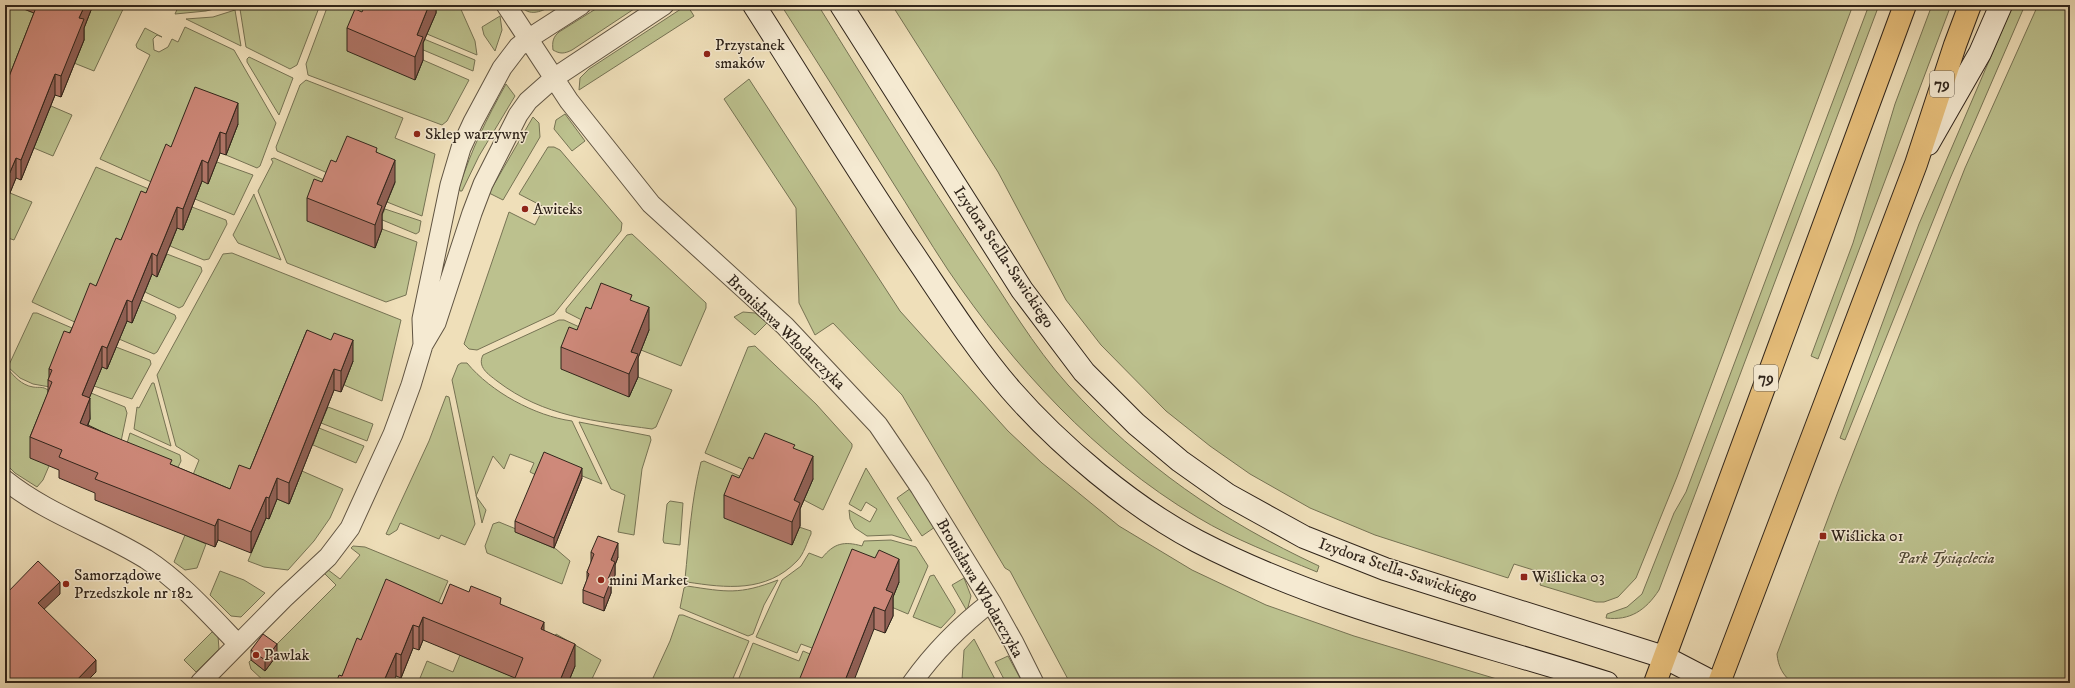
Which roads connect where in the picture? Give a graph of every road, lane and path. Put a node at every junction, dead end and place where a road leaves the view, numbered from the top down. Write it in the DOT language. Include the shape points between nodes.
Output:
graph roads {
  1 [pos="506,5"];
  2 [pos="581,5"];
  3 [pos="664,5"];
  4 [pos="754,5"];
  5 [pos="841,5"];
  6 [pos="1905,5"];
  7 [pos="1970,5"];
  8 [pos="2001,5"];
  9 [pos="528,39"];
  10 [pos="554,78"];
  11 [pos="1916,164"];
  12 [pos="423,345"];
  13 [pos="5,480"];
  14 [pos="990,602"];
  15 [pos="238,644"];
  16 [pos="1664,657"];
  17 [pos="200,683"];
  18 [pos="912,683"];
  19 [pos="1034,683"];
  20 [pos="1607,683"];
  21 [pos="1655,683"];
  22 [pos="1714,683"];
  23 [pos="1719,683"];
  1 -- 9 [label="street, Bronisława Włodarczyka"];
  2 -- 9 [label="street"];
  3 -- 10 [label="street"];
  4 -- 20 [label="main road" via="886,213 957,318 1011,390 1072,452 1142,507 1194,540 1250,567 1298,587 1382,616"];
  5 -- 16 [label="main road, Izydora Stella-Sawickiego" via="1022,290 1084,372 1136,424 1180,461 1228,495 1304,537 1385,569"];
  6 -- 16 [label="main road, 79"];
  7 -- 11 [label="main road, 79" via="1954,45"];
  8 -- 11 [label="main road" via="1980,53"];
  9 -- 10 [label="street, Bronisława Włodarczyka"];
  9 -- 12 [label="street" via="518,47 502,68 462,148 450,185 422,319"];
  10 -- 12 [label="street" via="528,101 510,127 472,213 436,322"];
  10 -- 14 [label="street, Bronisława Włodarczyka" via="594,134 650,204 785,326 878,425 920,487"];
  11 -- 23 [label="main road, 79"];
  12 -- 15 [label="street" via="392,434 350,528 328,557"];
  13 -- 15 [label="street" via="31,498 152,564 181,586"];
  14 -- 18 [label="street" via="967,620"];
  14 -- 19 [label="street, Bronisława Włodarczyka"];
  15 -- 17 [label="street"];
  16 -- 21 [label="main road, 79"];
  16 -- 22 [label="main road, Izydora Stella-Sawickiego"];
}
